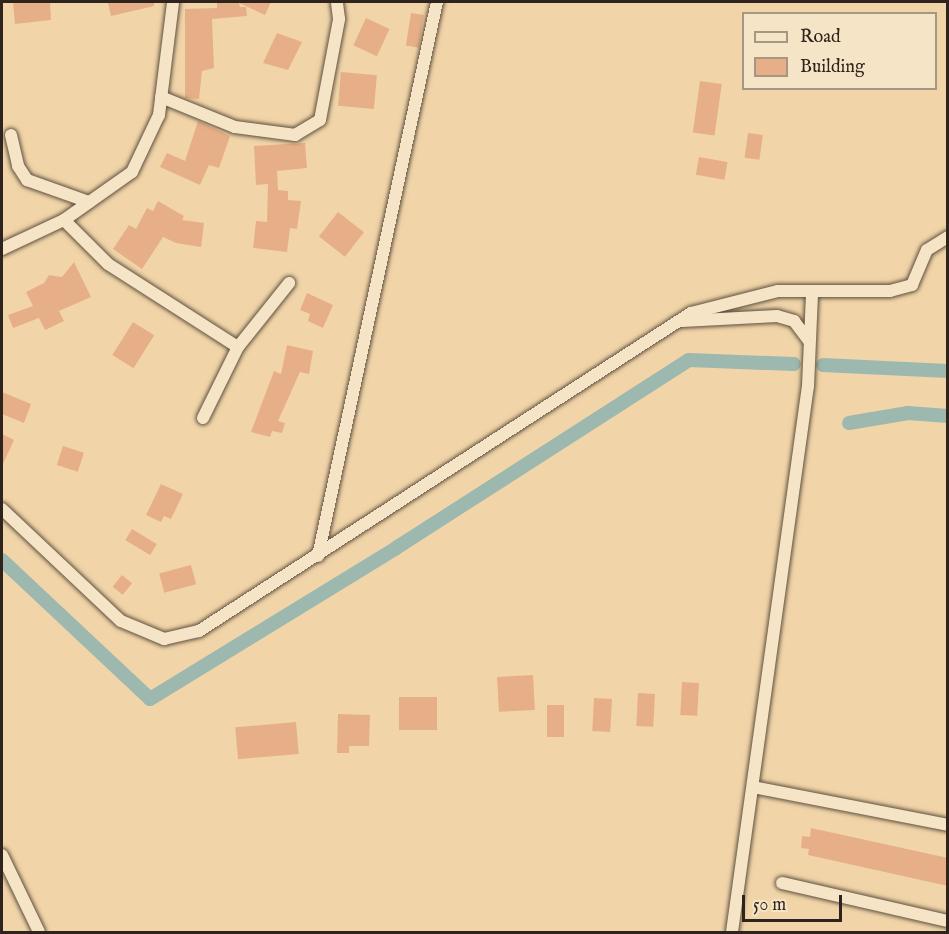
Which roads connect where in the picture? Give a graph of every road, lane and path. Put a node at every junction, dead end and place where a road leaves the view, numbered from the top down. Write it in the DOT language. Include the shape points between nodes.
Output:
graph roads {
  1 [pos="173,2"];
  2 [pos="337,2"];
  3 [pos="437,2"];
  4 [pos="161,97"];
  5 [pos="11,135"];
  6 [pos="89,202"];
  7 [pos="64,220"];
  8 [pos="948,237"];
  9 [pos="2,249"];
  10 [pos="289,283"];
  11 [pos="812,294"];
  12 [pos="682,321"];
  13 [pos="809,341"];
  14 [pos="238,347"];
  15 [pos="203,418"];
  16 [pos="2,509"];
  17 [pos="318,556"];
  18 [pos="753,787"];
  19 [pos="948,825"];
  20 [pos="2,855"];
  21 [pos="782,883"];
  22 [pos="948,921"];
  23 [pos="39,933"];
  24 [pos="732,933"];
  1 -- 4 [label="street"];
  2 -- 4 [label="street" via="339,19 320,120 295,135 235,127"];
  3 -- 17 [label="street"];
  4 -- 6 [label="street" via="159,115 132,172"];
  5 -- 6 [label="street" via="18,166 27,180"];
  6 -- 7 [label="street"];
  7 -- 9 [label="street"];
  7 -- 14 [label="street" via="108,264"];
  8 -- 11 [label="street" via="927,250 912,285 890,291"];
  10 -- 14 [label="street"];
  11 -- 12 [label="street" via="778,291 739,299 702,308"];
  11 -- 13 [label="street"];
  12 -- 13 [label="street" via="777,316 794,321"];
  12 -- 17 [label="street"];
  13 -- 18 [label="street" via="808,386"];
  14 -- 15 [label="street"];
  16 -- 17 [label="street" via="121,621 164,639 199,631"];
  18 -- 19 [label="street"];
  18 -- 24 [label="street"];
  20 -- 23 [label="street"];
  21 -- 22 [label="street"];
}
